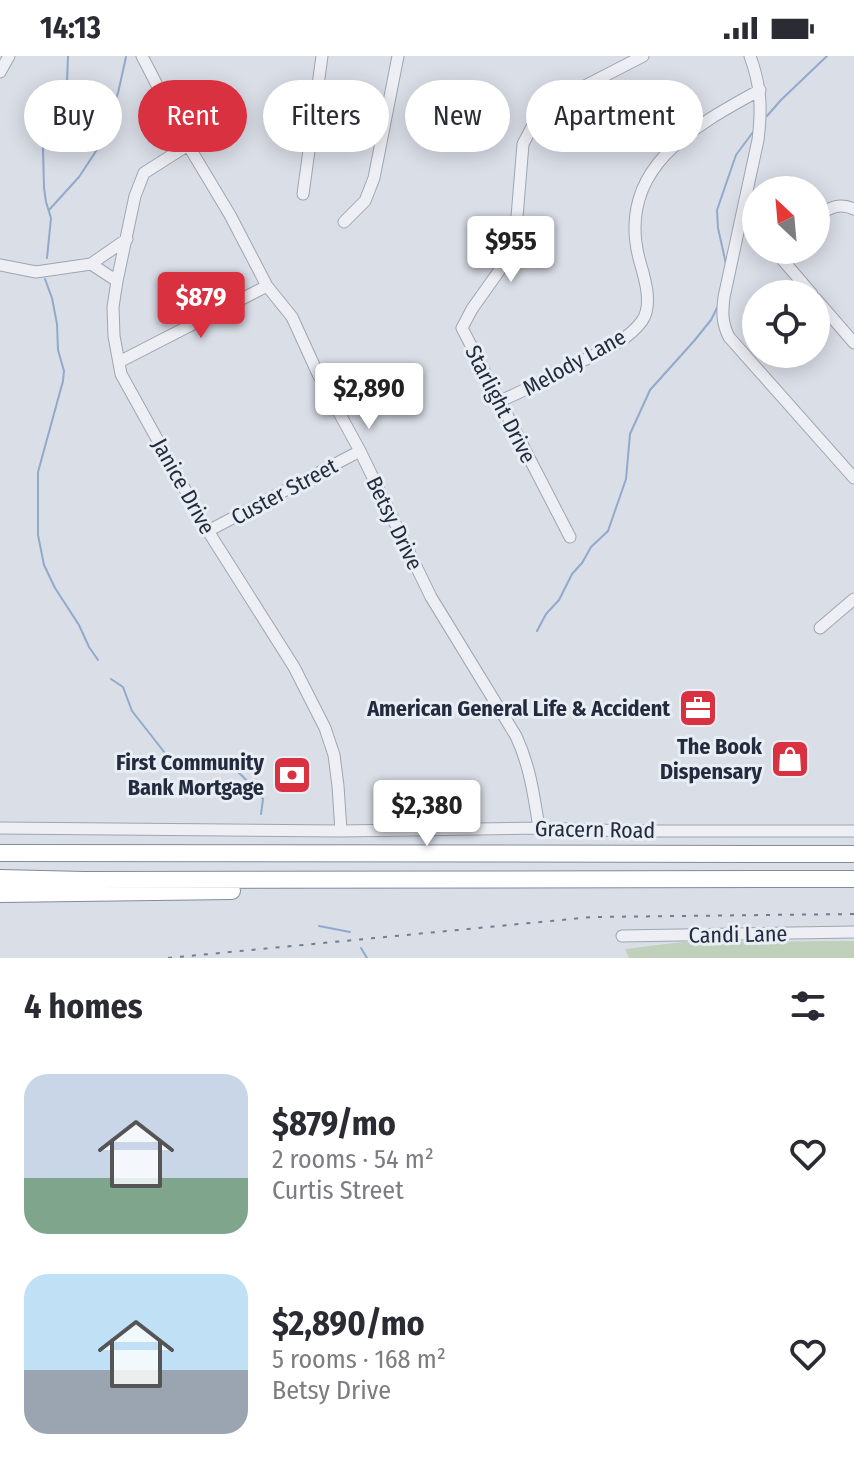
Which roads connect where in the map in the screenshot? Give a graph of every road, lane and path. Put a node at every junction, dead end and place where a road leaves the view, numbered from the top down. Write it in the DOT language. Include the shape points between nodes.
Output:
graph roads {
  1 [pos="9,56"];
  2 [pos="142,56"];
  3 [pos="322,56"];
  4 [pos="398,56"];
  5 [pos="750,56"];
  6 [pos="640,57"];
  7 [pos="0,72"];
  8 [pos="154,80"];
  9 [pos="760,90"];
  10 [pos="177,152"];
  11 [pos="192,152"];
  12 [pos="750,176"];
  13 [pos="303,194"];
  14 [pos="830,208"];
  15 [pos="854,209"];
  16 [pos="742,213"];
  17 [pos="344,222"];
  18 [pos="127,239"];
  19 [pos="91,264"];
  20 [pos="786,264"];
  21 [pos="0,265"];
  22 [pos="800,280"];
  23 [pos="117,281"];
  24 [pos="267,286"];
  25 [pos="830,315"];
  26 [pos="854,343"];
  27 [pos="119,362"];
  28 [pos="500,401"];
  29 [pos="360,451"];
  30 [pos="854,478"];
  31 [pos="208,531"];
  32 [pos="570,537"];
  33 [pos="854,599"];
  34 [pos="820,628"];
  35 [pos="0,828"];
  36 [pos="539,828"];
  37 [pos="341,831"];
  38 [pos="854,831"];
  39 [pos="0,853"];
  40 [pos="854,854"];
  41 [pos="0,878"];
  42 [pos="517,879"];
  43 [pos="854,879"];
  44 [pos="0,894"];
  45 [pos="854,932"];
  46 [pos="622,936"];
  1 -- 7 [label="street"];
  2 -- 8 [label="street, Betsy Drive"];
  3 -- 13 [label="street"];
  4 -- 17 [label="street" via="374,178 365,201"];
  5 -- 9 [label="street"];
  6 -- 28 [label="street, Starlight Drive" via="548,105 523,144 516,229 499,271 462,328"];
  9 -- 12 [label="street"];
  9 -- 28 [label="street, Melody Lane" via="683,137 645,184 634,219 646,282 644,318 623,340"];
  10 -- 18 [label="street, Janice Drive" via="144,173"];
  11 -- 24 [label="street, Betsy Drive"];
  14 -- 15 [label="street"];
  16 -- 30 [label="street" via="723,325"];
  18 -- 19 [label="street"];
  18 -- 23 [label="street, Janice Drive"];
  19 -- 21 [label="street" via="36,272"];
  19 -- 23 [label="street"];
  20 -- 22 [label="street"];
  23 -- 27 [label="street, Janice Drive" via="113,307"];
  24 -- 27 [label="street"];
  24 -- 29 [label="street, Betsy Drive" via="292,317"];
  25 -- 26 [label="street"];
  27 -- 31 [label="street, Janice Drive"];
  28 -- 32 [label="street, Starlight Drive"];
  29 -- 31 [label="street, Custer Street"];
  29 -- 36 [label="street, Betsy Drive" via="431,597 516,736 530,773"];
  31 -- 37 [label="street, Janice Drive" via="294,667 325,728 334,755"];
  33 -- 34 [label="street"];
  35 -- 37 [label="street, Gracern Road"];
  36 -- 37 [label="street, Gracern Road"];
  36 -- 38 [label="street, Gracern Road"];
  39 -- 40 [label="highway"];
  41 -- 42 [label="highway"];
  42 -- 43 [label="highway"];
  42 -- 44 [label="highway" via="346,888"];
  45 -- 46 [label="street, Candi Lane"];
}
